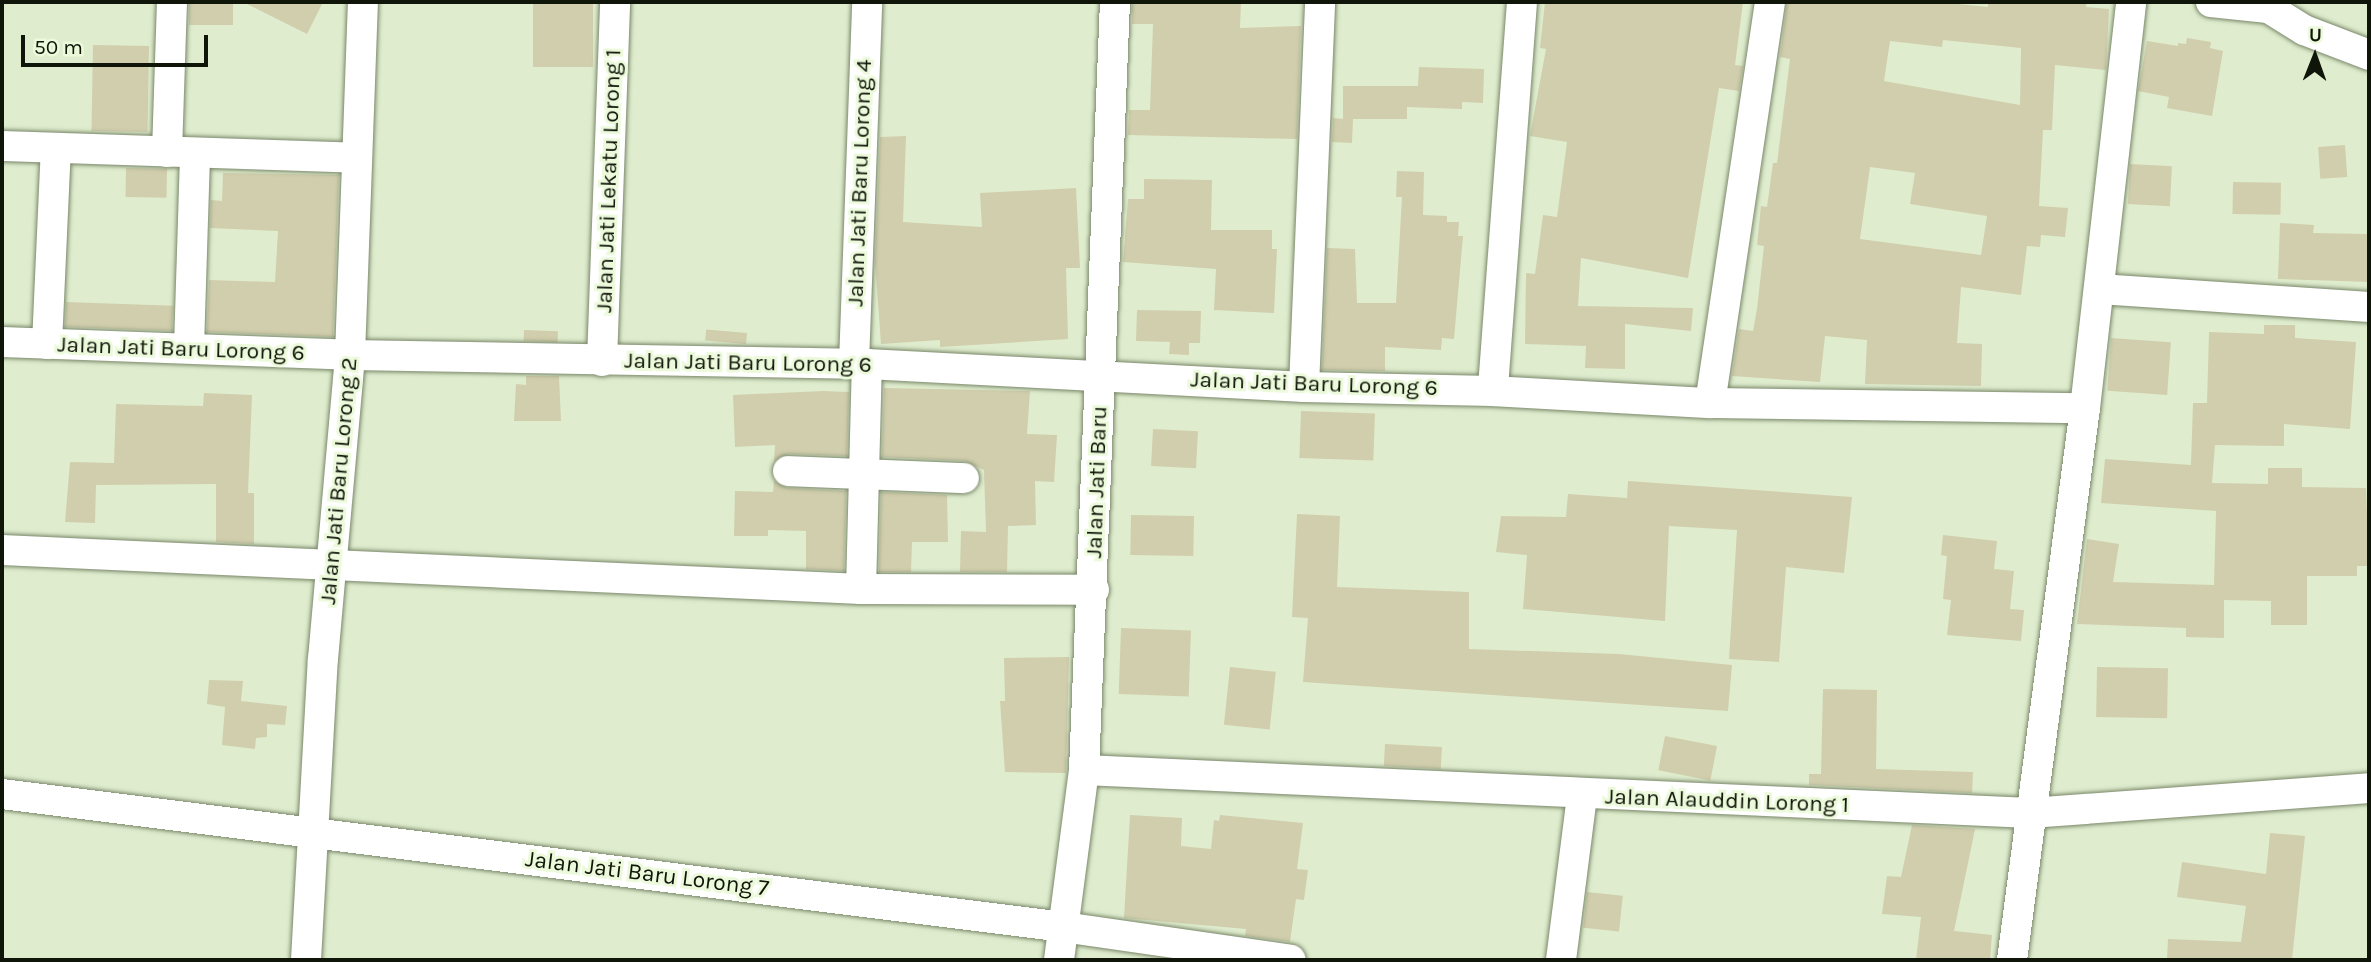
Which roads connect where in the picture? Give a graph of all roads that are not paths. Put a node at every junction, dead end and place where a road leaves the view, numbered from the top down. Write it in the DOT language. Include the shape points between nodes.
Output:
graph roads {
  1 [pos="172,2"];
  2 [pos="363,2"];
  3 [pos="615,2"];
  4 [pos="867,2"];
  5 [pos="1115,2"];
  6 [pos="1320,2"];
  7 [pos="1522,2"];
  8 [pos="1770,2"];
  9 [pos="2131,2"];
  10 [pos="2211,2"];
  11 [pos="2263,5"];
  12 [pos="2369,55"];
  13 [pos="2,146"];
  14 [pos="55,148"];
  15 [pos="181,153"];
  16 [pos="357,158"];
  17 [pos="2099,289"];
  18 [pos="2369,307"];
  19 [pos="2,342"];
  20 [pos="47,344"];
  21 [pos="189,347"];
  22 [pos="350,355"];
  23 [pos="602,361"];
  24 [pos="860,364"];
  25 [pos="1101,373"];
  26 [pos="1304,387"];
  27 [pos="1493,391"];
  28 [pos="1710,403"];
  29 [pos="2085,408"];
  30 [pos="788,471"];
  31 [pos="863,474"];
  32 [pos="964,478"];
  33 [pos="2,550"];
  34 [pos="332,566"];
  35 [pos="861,589"];
  36 [pos="1094,590"];
  37 [pos="1084,770"];
  38 [pos="2369,788"];
  39 [pos="2,794"];
  40 [pos="1582,796"];
  41 [pos="2030,813"];
  42 [pos="316,832"];
  43 [pos="1063,927"];
  44 [pos="306,960"];
  45 [pos="1059,960"];
  46 [pos="1291,960"];
  47 [pos="1561,960"];
  48 [pos="2012,960"];
  1 -- 15 [label="street"];
  2 -- 16 [label="street, Jalan Jati Baru Lorong 2"];
  3 -- 23 [label="street, Jalan Jati Lekatu Lorong 1"];
  4 -- 24 [label="street, Jalan Jati Baru Lorong 4"];
  5 -- 25 [label="street, Jalan Jati Baru"];
  6 -- 26 [label="street"];
  7 -- 27 [label="street"];
  8 -- 28 [label="street"];
  9 -- 17 [label="street"];
  10 -- 11 [label="street"];
  11 -- 12 [label="street" via="2304,30"];
  13 -- 14 [label="street"];
  14 -- 15 [label="street"];
  14 -- 20 [label="street"];
  15 -- 16 [label="street"];
  15 -- 21 [label="street"];
  16 -- 22 [label="street, Jalan Jati Baru Lorong 2"];
  17 -- 18 [label="street"];
  17 -- 29 [label="street"];
  19 -- 20 [label="street, Jalan Jati Baru Lorong 6"];
  20 -- 21 [label="street, Jalan Jati Baru Lorong 6"];
  21 -- 22 [label="street, Jalan Jati Baru Lorong 6"];
  22 -- 23 [label="street, Jalan Jati Baru Lorong 6"];
  22 -- 34 [label="street, Jalan Jati Baru Lorong 2"];
  23 -- 24 [label="street, Jalan Jati Baru Lorong 6"];
  24 -- 25 [label="street, Jalan Jati Baru Lorong 6"];
  24 -- 31 [label="street, Jalan Jati Baru Lorong 4"];
  25 -- 26 [label="street, Jalan Jati Baru Lorong 6"];
  25 -- 36 [label="street, Jalan Jati Baru"];
  26 -- 27 [label="street, Jalan Jati Baru Lorong 6"];
  27 -- 28 [label="street, Jalan Jati Baru Lorong 6"];
  28 -- 29 [label="street, Jalan Jati Baru Lorong 6"];
  29 -- 41 [label="street"];
  30 -- 31 [label="street"];
  31 -- 32 [label="street"];
  31 -- 35 [label="street, Jalan Jati Baru Lorong 4"];
  33 -- 34 [label="street"];
  34 -- 35 [label="street"];
  34 -- 42 [label="street, Jalan Jati Baru Lorong 2"];
  35 -- 36 [label="street"];
  36 -- 37 [label="street, Jalan Jati Baru"];
  37 -- 40 [label="street, Jalan Alauddin Lorong 1"];
  37 -- 43 [label="street, Jalan Jati Baru"];
  38 -- 41 [label="street, Jalan Alauddin Lorong 1"];
  39 -- 42 [label="street, Jalan Jati Baru Lorong 7"];
  40 -- 41 [label="street, Jalan Alauddin Lorong 1"];
  40 -- 47 [label="street"];
  41 -- 48 [label="street"];
  42 -- 43 [label="street, Jalan Jati Baru Lorong 7"];
  42 -- 44 [label="street, Jalan Jati Baru Lorong 2"];
  43 -- 45 [label="street, Jalan Jati Baru"];
  43 -- 46 [label="street, Jalan Jati Baru Lorong 7"];
}
